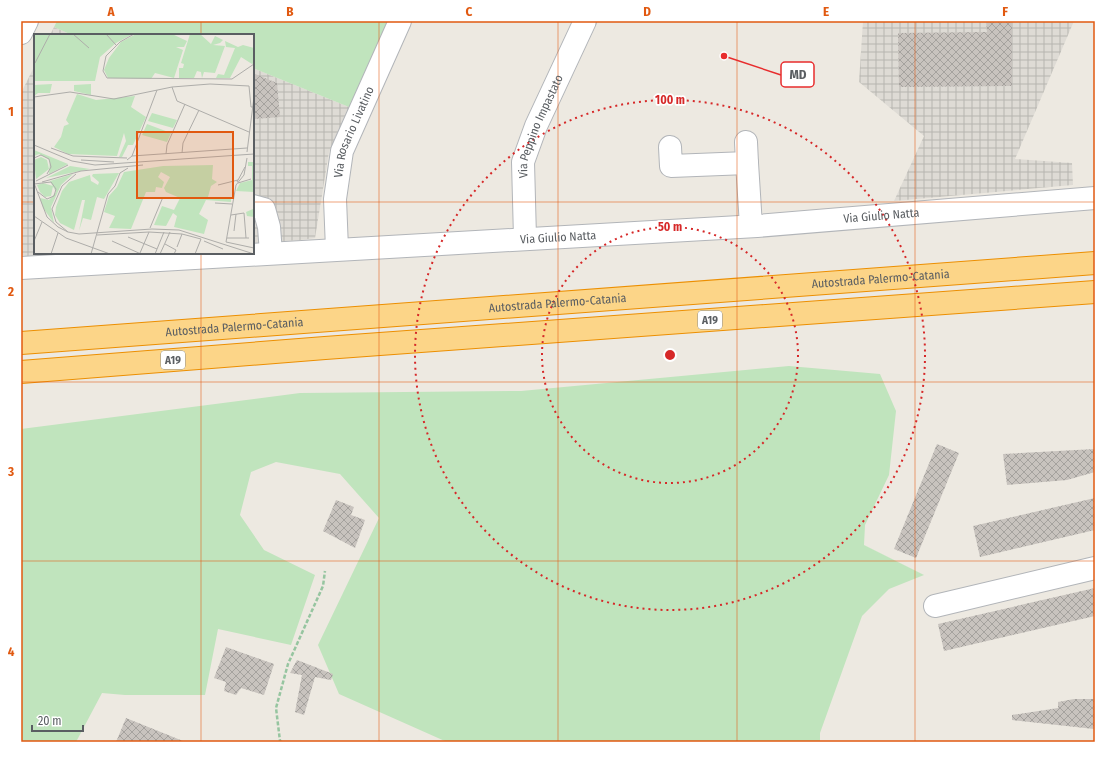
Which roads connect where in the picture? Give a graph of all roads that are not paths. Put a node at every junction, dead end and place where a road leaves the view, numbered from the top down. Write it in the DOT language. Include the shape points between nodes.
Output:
graph roads {
  1 [pos="27,21"];
  2 [pos="400,21"];
  3 [pos="584,21"];
  4 [pos="21,33"];
  5 [pos="670,147"];
  6 [pos="1095,198"];
  7 [pos="254,206"];
  8 [pos="751,226"];
  9 [pos="525,238"];
  10 [pos="337,250"];
  11 [pos="254,253"];
  12 [pos="271,253"];
  13 [pos="235,254"];
  14 [pos="56,259"];
  15 [pos="1095,263"];
  16 [pos="21,268"];
  17 [pos="1095,292"];
  18 [pos="21,328"];
  19 [pos="146,334"];
  20 [pos="21,343"];
  21 [pos="325,348"];
  22 [pos="21,372"];
  23 [pos="21,380"];
  24 [pos="1095,568"];
  25 [pos="935,606"];
  1 -- 4 [label="street"];
  2 -- 10 [label="street, Via Rosario Livatino" via="342,151 336,199"];
  3 -- 9 [label="street, Via Peppino Impastato" via="536,126 523,162"];
  5 -- 8 [label="street" via="672,166 747,152"];
  6 -- 8 [label="street, Via Giulio Natta"];
  7 -- 12 [label="street" via="264,209 269,227"];
  8 -- 9 [label="street, Via Giulio Natta"];
  9 -- 10 [label="street, Via Giulio Natta"];
  10 -- 12 [label="street, Via Giulio Natta"];
  11 -- 12 [label="street, Via Giulio Natta"];
  13 -- 14 [label="street, Via Giulio Natta"];
  14 -- 16 [label="street, Via Giulio Natta"];
  15 -- 19 [label="highway, Autostrada Palermo-Catania / A19"];
  17 -- 21 [label="highway, A19"];
  18 -- 19 [label="highway"];
  19 -- 20 [label="highway, Autostrada Palermo-Catania / A19"];
  21 -- 22 [label="highway, A19"];
  21 -- 23 [label="highway"];
  24 -- 25 [label="street"];
}
